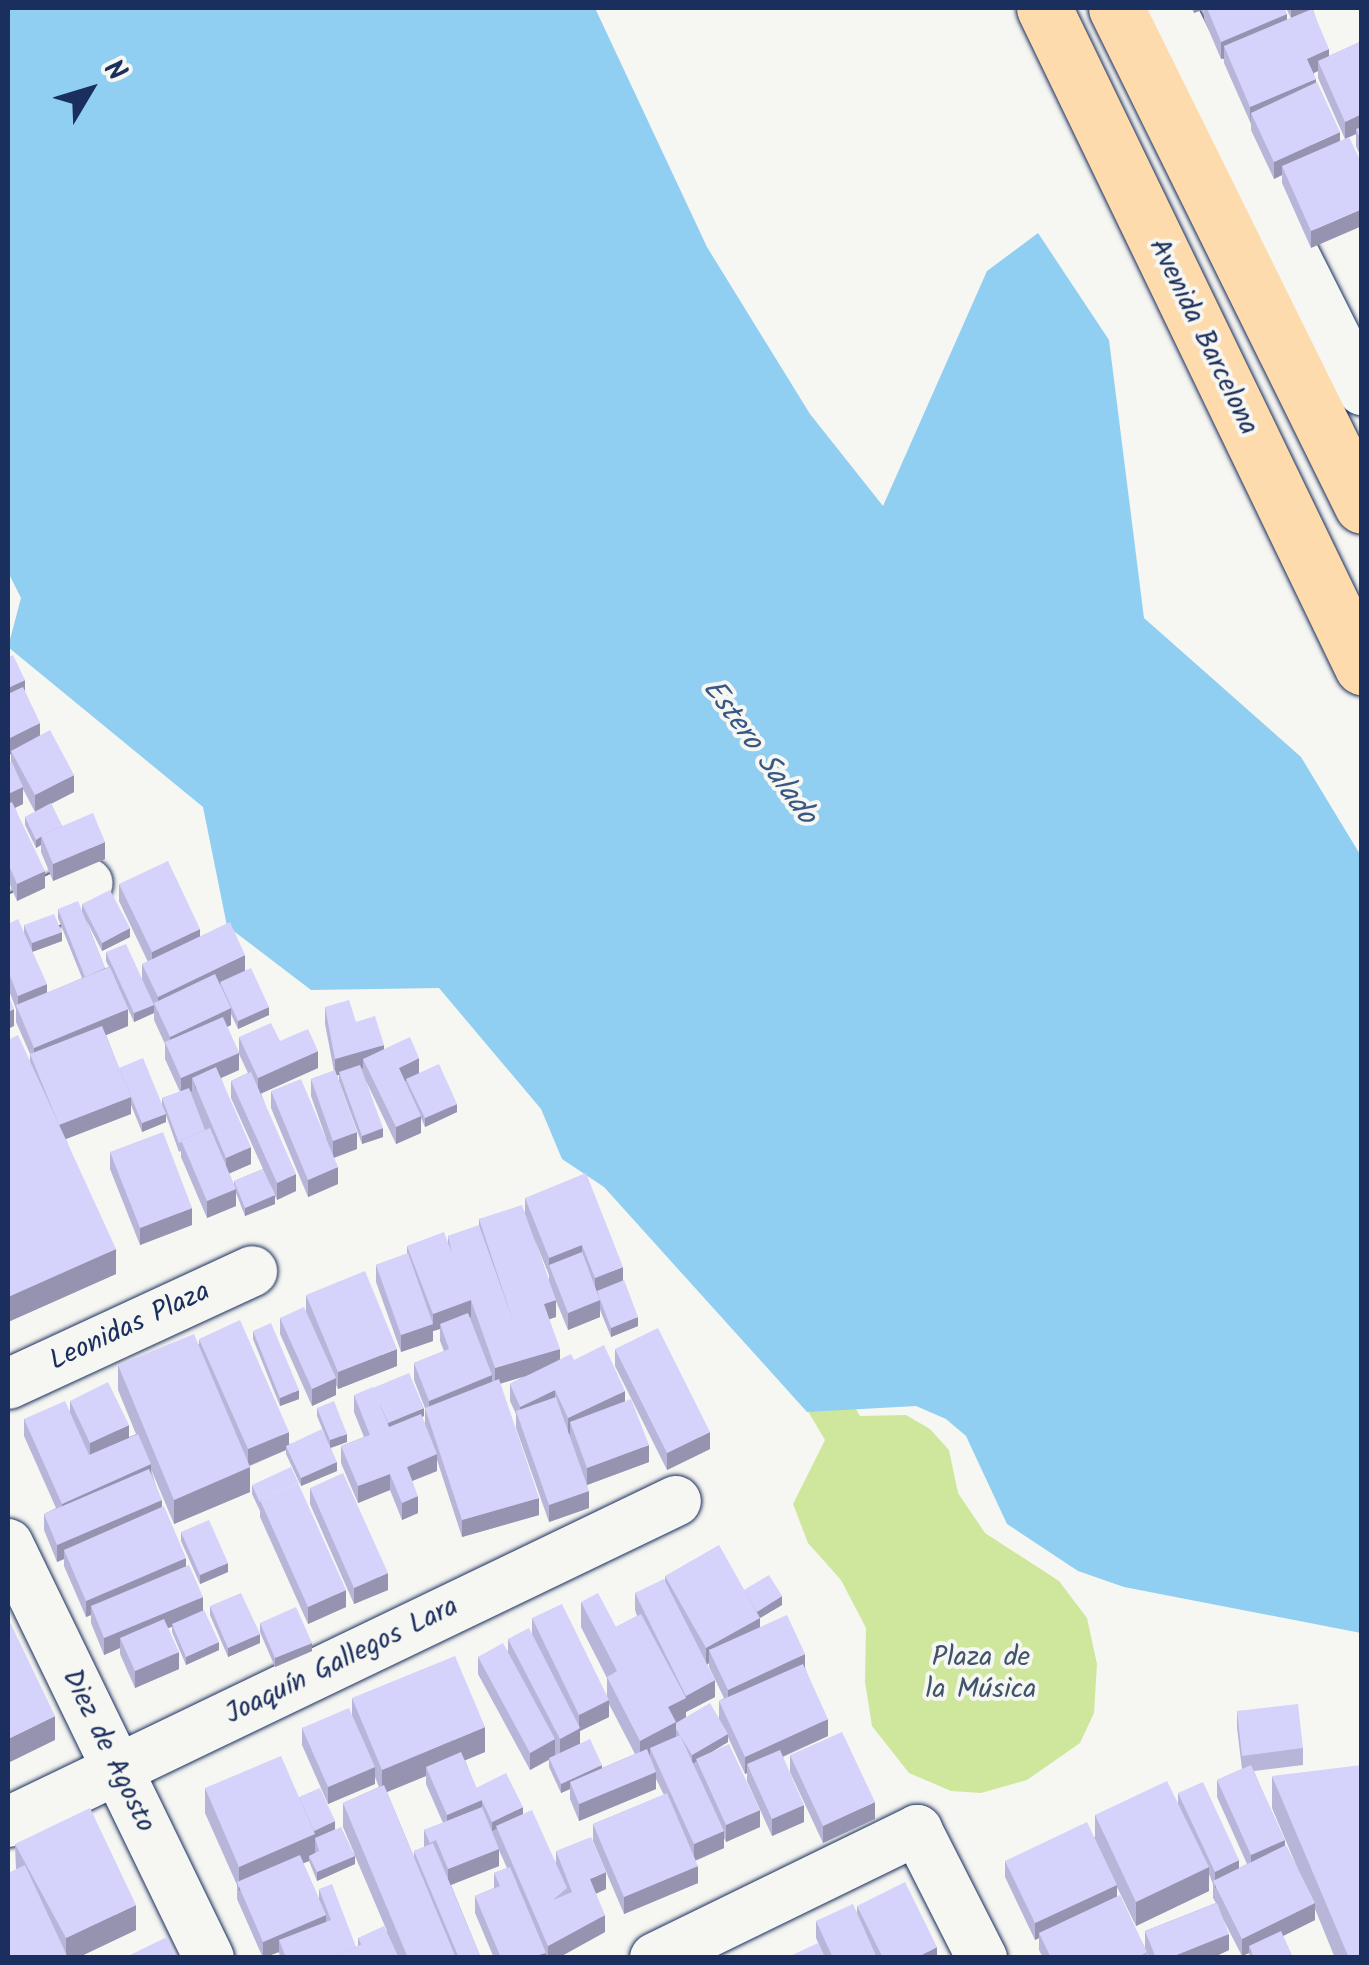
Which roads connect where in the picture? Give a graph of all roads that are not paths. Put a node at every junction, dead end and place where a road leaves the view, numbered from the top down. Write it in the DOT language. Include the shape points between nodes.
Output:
graph roads {
  1 [pos="1044,8"];
  2 [pos="1116,8"];
  3 [pos="1170,8"];
  4 [pos="1357,368"];
  5 [pos="1362,506"];
  6 [pos="1362,667"];
  7 [pos="88,883"];
  8 [pos="8,923"];
  9 [pos="252,1271"];
  10 [pos="8,1384"];
  11 [pos="676,1502"];
  12 [pos="8,1544"];
  13 [pos="117,1769"];
  14 [pos="8,1822"];
  15 [pos="209,1958"];
  16 [pos="656,1958"];
  17 [pos="982,1958"];
  1 -- 6 [label="main road, Avenida Barcelona"];
  2 -- 5 [label="main road"];
  3 -- 4 [label="street"];
  7 -- 8 [label="street"];
  9 -- 10 [label="street, Leonidas Plaza"];
  11 -- 13 [label="street, Joaquín Gallegos Lara"];
  12 -- 13 [label="street, Diez de Agosto"];
  13 -- 14 [label="street, Joaquín Gallegos Lara"];
  13 -- 15 [label="street, Diez de Agosto"];
  16 -- 17 [label="street" via="917,1830"];
}
